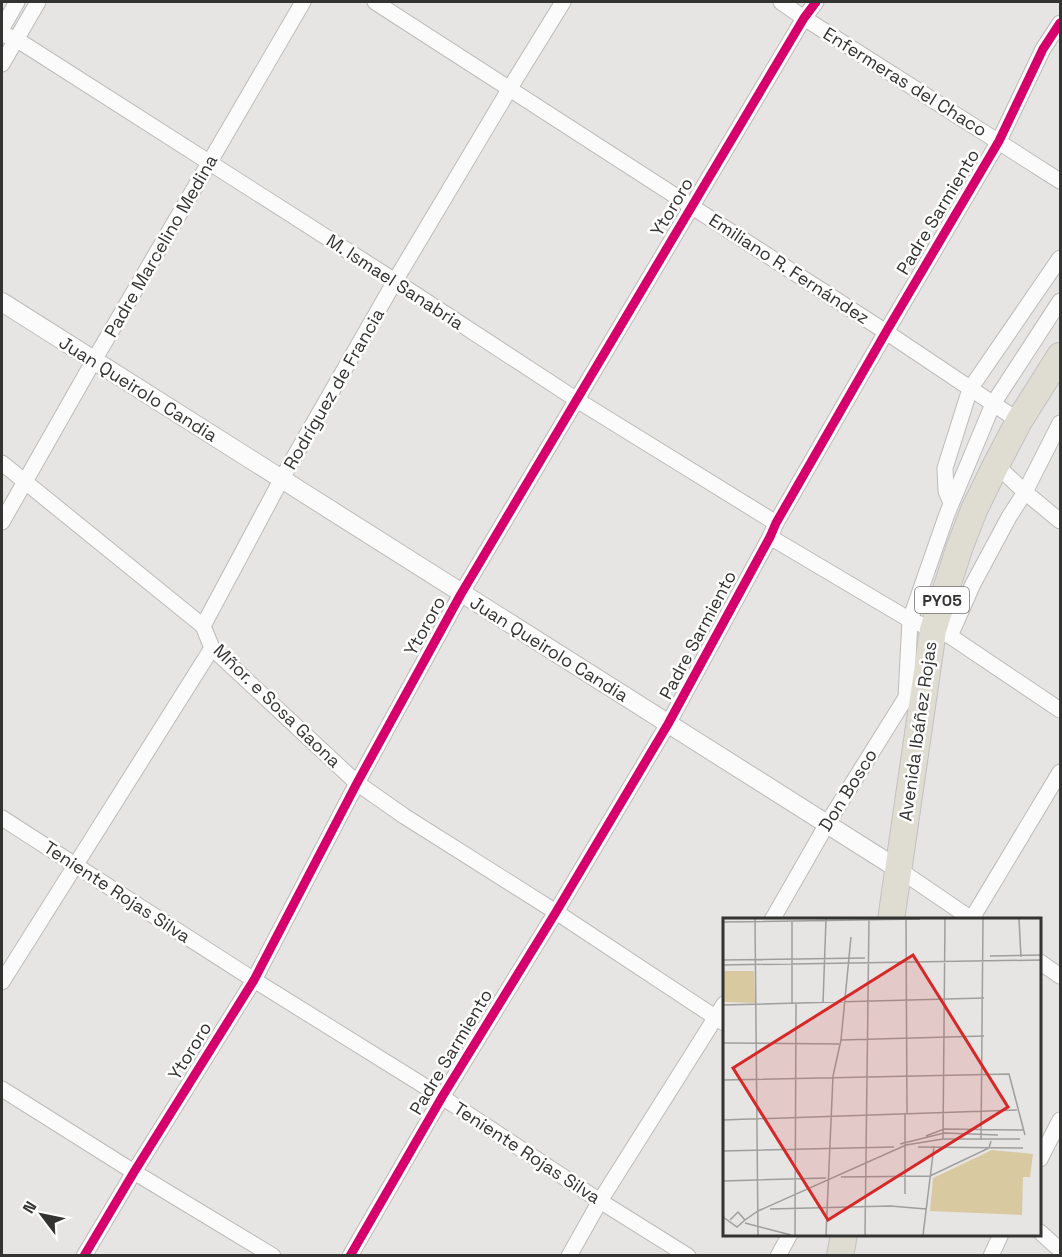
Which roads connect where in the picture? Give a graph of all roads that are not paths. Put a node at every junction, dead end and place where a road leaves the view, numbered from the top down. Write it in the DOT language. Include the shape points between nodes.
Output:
graph roads {
  1 [pos="17,2"];
  2 [pos="38,2"];
  3 [pos="303,2"];
  4 [pos="375,2"];
  5 [pos="563,2"];
  6 [pos="781,2"];
  7 [pos="816,2"];
  8 [pos="804,18"];
  9 [pos="1060,22"];
  10 [pos="2,28"];
  11 [pos="9,36"];
  12 [pos="2,64"];
  13 [pos="510,88"];
  14 [pos="999,141"];
  15 [pos="210,162"];
  16 [pos="1060,181"];
  17 [pos="691,206"];
  18 [pos="1060,258"];
  19 [pos="395,281"];
  20 [pos="1060,301"];
  21 [pos="2,302"];
  22 [pos="886,332"];
  23 [pos="1060,356"];
  24 [pos="93,362"];
  25 [pos="970,388"];
  26 [pos="577,400"];
  27 [pos="993,404"];
  28 [pos="1019,421"];
  29 [pos="1060,423"];
  30 [pos="2,463"];
  31 [pos="996,465"];
  32 [pos="281,480"];
  33 [pos="26,482"];
  34 [pos="1024,492"];
  35 [pos="951,503"];
  36 [pos="1060,521"];
  37 [pos="2,522"];
  38 [pos="773,530"];
  39 [pos="461,594"];
  40 [pos="203,626"];
  41 [pos="931,629"];
  42 [pos="212,648"];
  43 [pos="927,664"];
  44 [pos="906,698"];
  45 [pos="1060,710"];
  46 [pos="668,724"];
  47 [pos="1060,772"];
  48 [pos="357,783"];
  49 [pos="2,818"];
  50 [pos="826,824"];
  51 [pos="75,865"];
  52 [pos="898,869"];
  53 [pos="556,912"];
  54 [pos="773,918"];
  55 [pos="891,918"];
  56 [pos="971,918"];
  57 [pos="973,918"];
  58 [pos="1041,964"];
  59 [pos="1060,976"];
  60 [pos="254,980"];
  61 [pos="2,982"];
  62 [pos="721,1020"];
  63 [pos="2,1089"];
  64 [pos="442,1097"];
  65 [pos="1060,1119"];
  66 [pos="1041,1157"];
  67 [pos="134,1172"];
  68 [pos="600,1201"];
  69 [pos="1041,1234"];
  70 [pos="789,1236"];
  71 [pos="844,1236"];
  72 [pos="1000,1236"];
  73 [pos="1060,1250"];
  74 [pos="84,1256"];
  75 [pos="273,1256"];
  76 [pos="350,1256"];
  77 [pos="569,1256"];
  78 [pos="687,1256"];
  79 [pos="778,1256"];
  80 [pos="840,1256"];
  81 [pos="991,1256"];
  1 -- 10 [label="street"];
  2 -- 11 [label="street"];
  3 -- 15 [label="street, Padre Marcelino Medina"];
  4 -- 13 [label="street, Emiliano R. Fernández"];
  5 -- 13 [label="street, Rodríguez de Francia"];
  6 -- 8 [label="street, Enfermeras del Chaco"];
  7 -- 8 [label="street, Ytororo"];
  8 -- 14 [label="street, Enfermeras del Chaco"];
  8 -- 17 [label="street, Ytororo"];
  9 -- 14 [label="street, Padre Sarmiento"];
  11 -- 12 [label="street"];
  11 -- 15 [label="street, M. Ismael Sanabria"];
  13 -- 17 [label="street, Emiliano R. Fernández"];
  13 -- 19 [label="street, Rodríguez de Francia"];
  14 -- 16 [label="street, Enfermeras del Chaco"];
  14 -- 22 [label="street, Padre Sarmiento"];
  15 -- 19 [label="street, M. Ismael Sanabria"];
  15 -- 24 [label="street, Padre Marcelino Medina"];
  17 -- 22 [label="street, Emiliano R. Fernández"];
  17 -- 26 [label="street, Ytororo"];
  18 -- 25 [label="street"];
  19 -- 26 [label="street, M. Ismael Sanabria"];
  19 -- 32 [label="street, Rodríguez de Francia"];
  20 -- 27 [label="street"];
  21 -- 24 [label="street, Juan Queirolo Candia"];
  22 -- 25 [label="street, Emiliano R. Fernández"];
  22 -- 38 [label="street, Padre Sarmiento"];
  23 -- 28 [label="highway, Avenida Ibáñez Rojas / PY05"];
  24 -- 32 [label="street, Juan Queirolo Candia"];
  24 -- 33 [label="street, Padre Marcelino Medina"];
  25 -- 27 [label="street, Emiliano R. Fernández"];
  25 -- 35 [label="street" via="945,468"];
  26 -- 38 [label="street, M. Ismael Sanabria"];
  26 -- 39 [label="street, Ytororo"];
  27 -- 28 [label="street, Emiliano R. Fernández"];
  27 -- 35 [label="street"];
  28 -- 31 [label="highway, Avenida Ibáñez Rojas / PY05"];
  29 -- 34 [label="street"];
  30 -- 33 [label="street, Mñor. e Sosa Gaona"];
  31 -- 34 [label="street"];
  31 -- 41 [label="highway, Avenida Ibáñez Rojas / PY05" via="974,510"];
  32 -- 39 [label="street, Juan Queirolo Candia"];
  32 -- 40 [label="street, Rodríguez de Francia"];
  33 -- 37 [label="street, Padre Marcelino Medina"];
  33 -- 40 [label="street, Mñor. e Sosa Gaona"];
  34 -- 36 [label="street"];
  34 -- 41 [label="street" via="973,584"];
  35 -- 41 [label="street"];
  38 -- 41 [label="street, M. Ismael Sanabria"];
  38 -- 46 [label="street, Padre Sarmiento"];
  39 -- 46 [label="street, Juan Queirolo Candia"];
  39 -- 48 [label="street, Ytororo"];
  40 -- 42 [label="street, Mñor. e Sosa Gaona"];
  41 -- 43 [label="highway, Avenida Ibáñez Rojas / PY05"];
  41 -- 44 [label="street"];
  41 -- 45 [label="street, M. Ismael Sanabria"];
  42 -- 48 [label="street, Mñor. e Sosa Gaona"];
  42 -- 51 [label="street"];
  43 -- 44 [label="street, Don Bosco"];
  43 -- 52 [label="highway, Avenida Ibáñez Rojas / PY05"];
  44 -- 50 [label="street, Don Bosco"];
  46 -- 50 [label="street, Juan Queirolo Candia"];
  46 -- 53 [label="street, Padre Sarmiento"];
  47 -- 57 [label="street"];
  48 -- 53 [label="street, Mñor. e Sosa Gaona"];
  48 -- 60 [label="street, Ytororo"];
  49 -- 51 [label="street, Teniente Rojas Silva"];
  50 -- 52 [label="street, Juan Queirolo Candia"];
  50 -- 54 [label="street, Don Bosco"];
  51 -- 60 [label="street, Teniente Rojas Silva"];
  51 -- 61 [label="street"];
  52 -- 55 [label="highway, Avenida Ibáñez Rojas / PY05"];
  52 -- 56 [label="street, Juan Queirolo Candia"];
  53 -- 62 [label="street, Mñor. e Sosa Gaona"];
  53 -- 64 [label="street, Padre Sarmiento"];
  58 -- 59 [label="street"];
  60 -- 64 [label="street, Teniente Rojas Silva"];
  60 -- 67 [label="street, Ytororo"];
  62 -- 68 [label="street"];
  63 -- 67 [label="street"];
  64 -- 68 [label="street, Teniente Rojas Silva"];
  64 -- 76 [label="street, Padre Sarmiento"];
  65 -- 66 [label="street"];
  67 -- 74 [label="street, Ytororo"];
  67 -- 75 [label="street"];
  68 -- 77 [label="street"];
  68 -- 78 [label="street, Teniente Rojas Silva"];
  69 -- 73 [label="street"];
  70 -- 79 [label="street"];
  71 -- 80 [label="highway"];
  72 -- 81 [label="street"];
}
